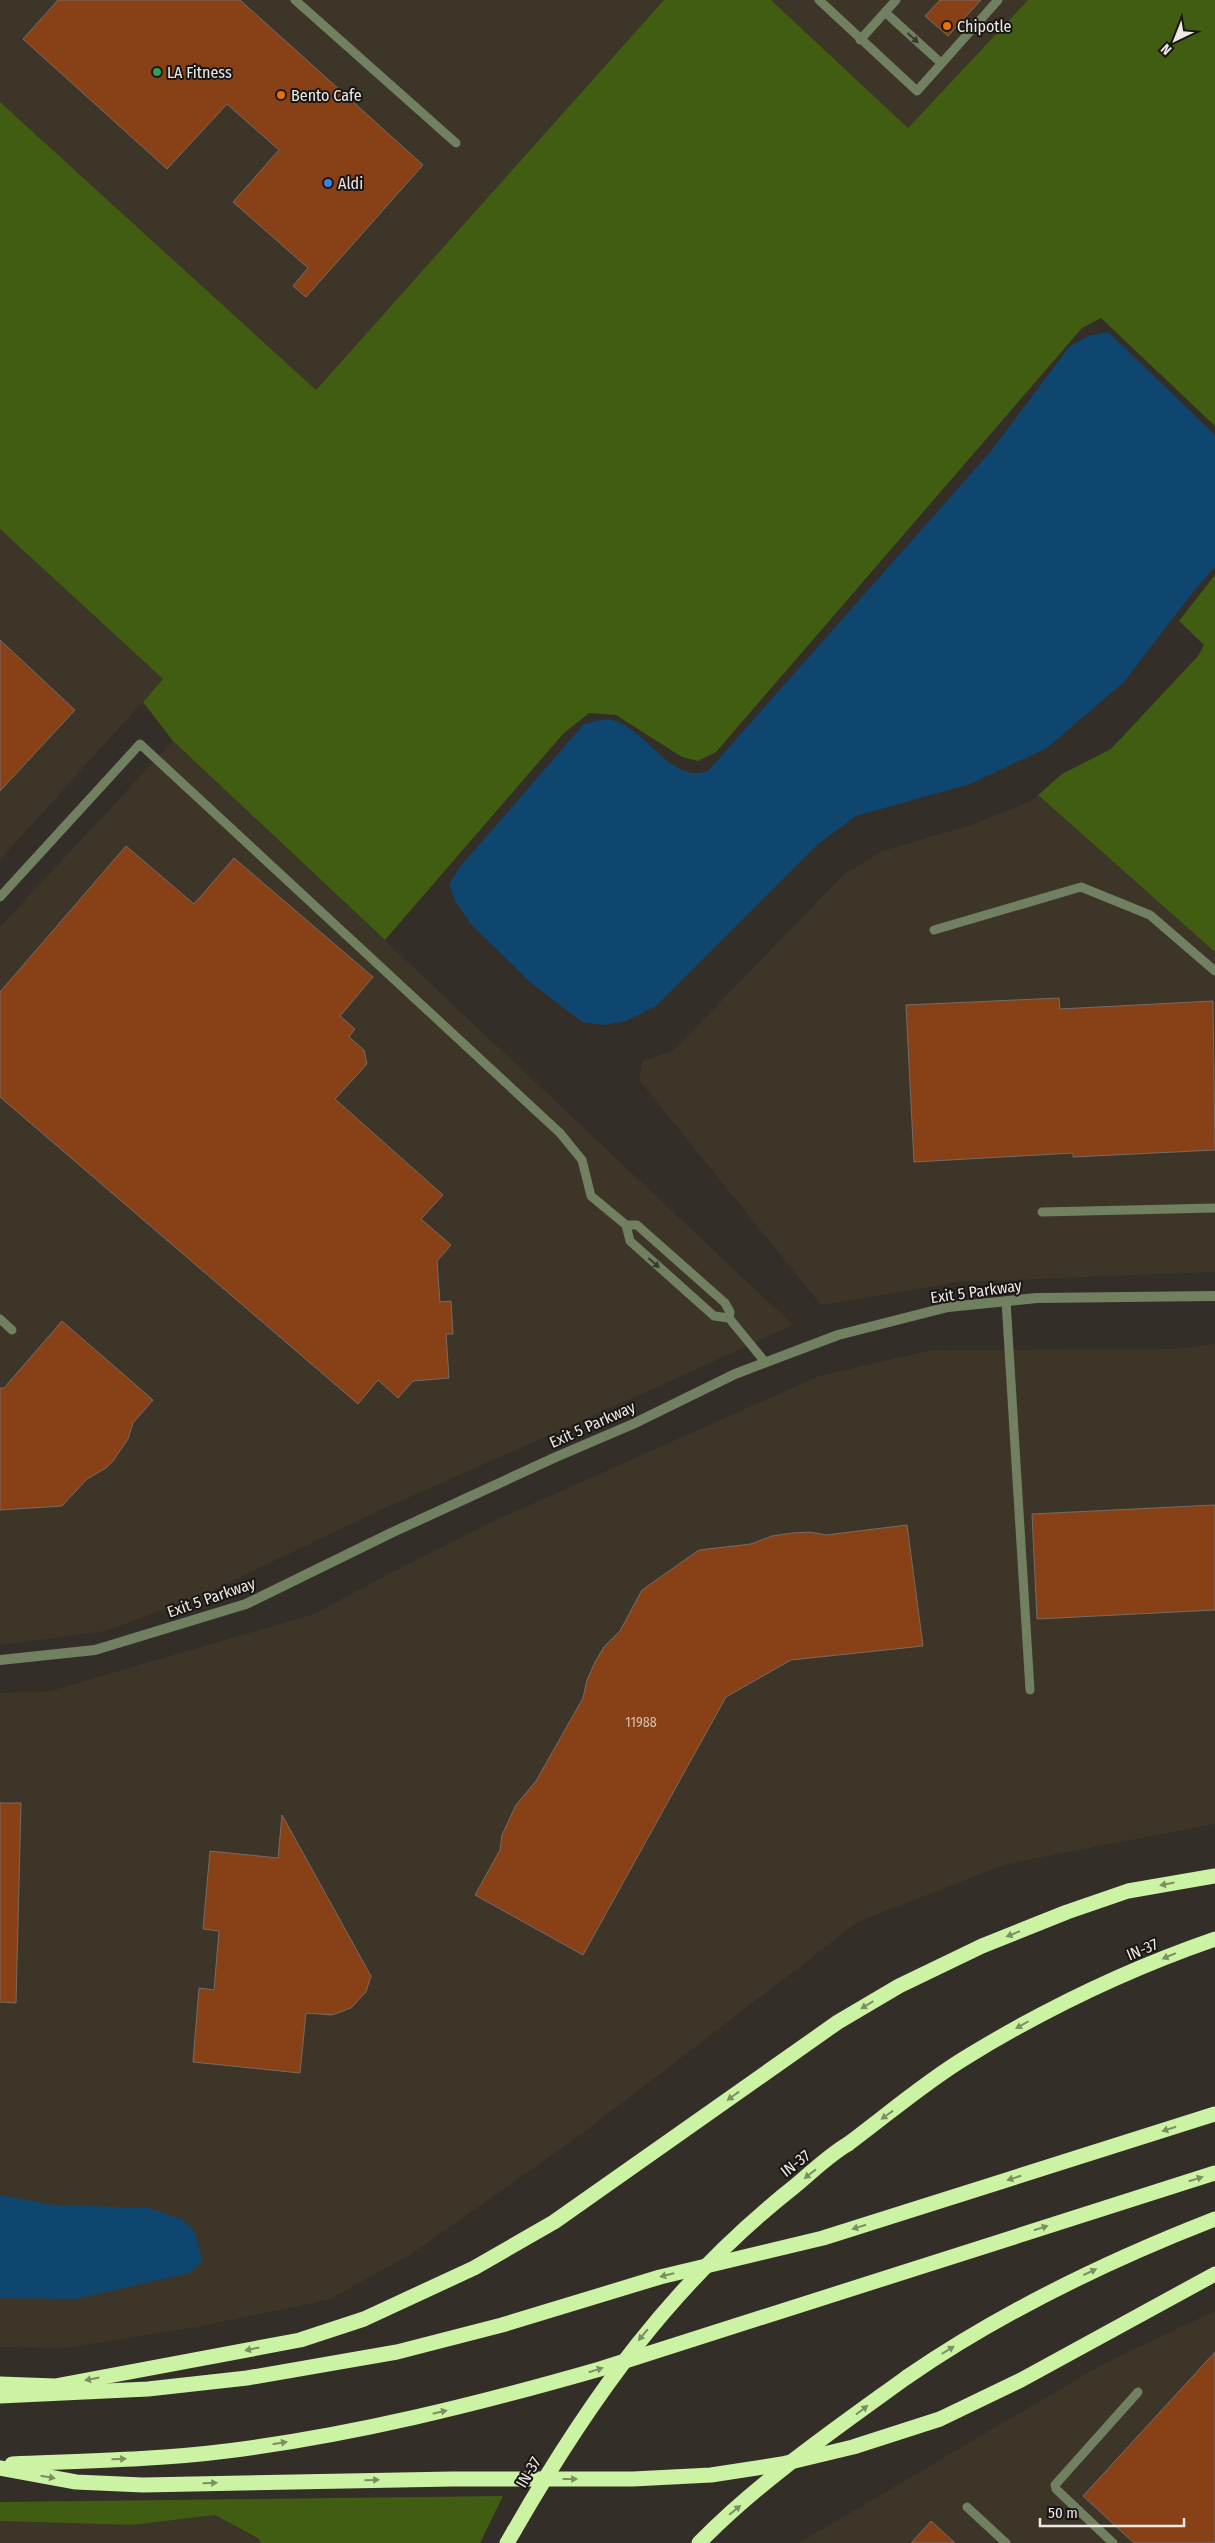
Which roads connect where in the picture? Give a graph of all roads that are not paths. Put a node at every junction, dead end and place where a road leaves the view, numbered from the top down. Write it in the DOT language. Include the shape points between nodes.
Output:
graph roads {
  1 [pos="296,0"];
  2 [pos="819,0"];
  3 [pos="896,0"];
  4 [pos="998,0"];
  5 [pos="886,13"];
  6 [pos="860,40"];
  7 [pos="941,63"];
  8 [pos="456,143"];
  9 [pos="0,897"];
  10 [pos="934,930"];
  11 [pos="1215,971"];
  12 [pos="1215,1208"];
  13 [pos="1042,1212"];
  14 [pos="626,1225"];
  15 [pos="1215,1296"];
  16 [pos="1006,1301"];
  17 [pos="729,1318"];
  18 [pos="0,1319"];
  19 [pos="12,1330"];
  20 [pos="765,1362"];
  21 [pos="0,1660"];
  22 [pos="1030,1690"];
  23 [pos="1215,1876"];
  24 [pos="1215,1939"];
  25 [pos="1215,2114"];
  26 [pos="1215,2173"];
  27 [pos="1215,2220"];
  28 [pos="1215,2274"];
  29 [pos="0,2384"];
  30 [pos="1138,2392"];
  31 [pos="0,2396"];
  32 [pos="0,2464"];
  33 [pos="0,2468"];
  34 [pos="967,2507"];
  35 [pos="510,2537"];
  36 [pos="699,2543"];
  37 [pos="1006,2543"];
  38 [pos="1113,2543"];
  1 -- 8 [label="lane"];
  2 -- 6 [label="lane"];
  3 -- 5 [label="lane"];
  4 -- 7 [label="lane"];
  5 -- 6 [label="lane"];
  5 -- 7 [label="lane, one-way"];
  6 -- 7 [label="lane" via="917,91"];
  9 -- 14 [label="lane" via="140,744 560,1133 582,1160 591,1196"];
  10 -- 11 [label="lane" via="1081,887 1150,915"];
  12 -- 13 [label="lane"];
  14 -- 17 [label="lane, one-way" via="630,1240 714,1316"];
  14 -- 17 [label="lane" via="637,1224 725,1303 730,1312"];
  15 -- 16 [label="street, Exit 5 Parkway"];
  16 -- 20 [label="street, Exit 5 Parkway" via="948,1307 838,1335"];
  16 -- 22 [label="lane"];
  17 -- 20 [label="lane"];
  18 -- 19 [label="lane"];
  20 -- 21 [label="street, Exit 5 Parkway" via="556,1456 246,1604 96,1650"];
  23 -- 29 [label="highway, one-way" via="1128,1892 1067,1912 982,1946 899,1986 838,2022 554,2222 481,2264 364,2319 300,2340 55,2386"];
  24 -- 35 [label="highway, IN-37, one-way, bridge" via="1182,1950 1054,2007 963,2059 762,2212 688,2284 640,2338 564,2447"];
  25 -- 31 [label="highway, one-way" via="823,2238 660,2276 502,2325 397,2352 247,2378 148,2389"];
  32 -- 26 [label="highway, one-way" via="160,2458 227,2451 402,2421 495,2399 600,2369"];
  36 -- 27 [label="highway, one-way, bridge" via="804,2454 907,2377 969,2337 1062,2286 1157,2242"];
  33 -- 28 [label="highway, one-way" via="76,2482 143,2485 633,2479 711,2475 782,2464 852,2447 940,2419 1021,2380"];
  30 -- 38 [label="lane" via="1055,2485"];
  34 -- 37 [label="lane"];
}
